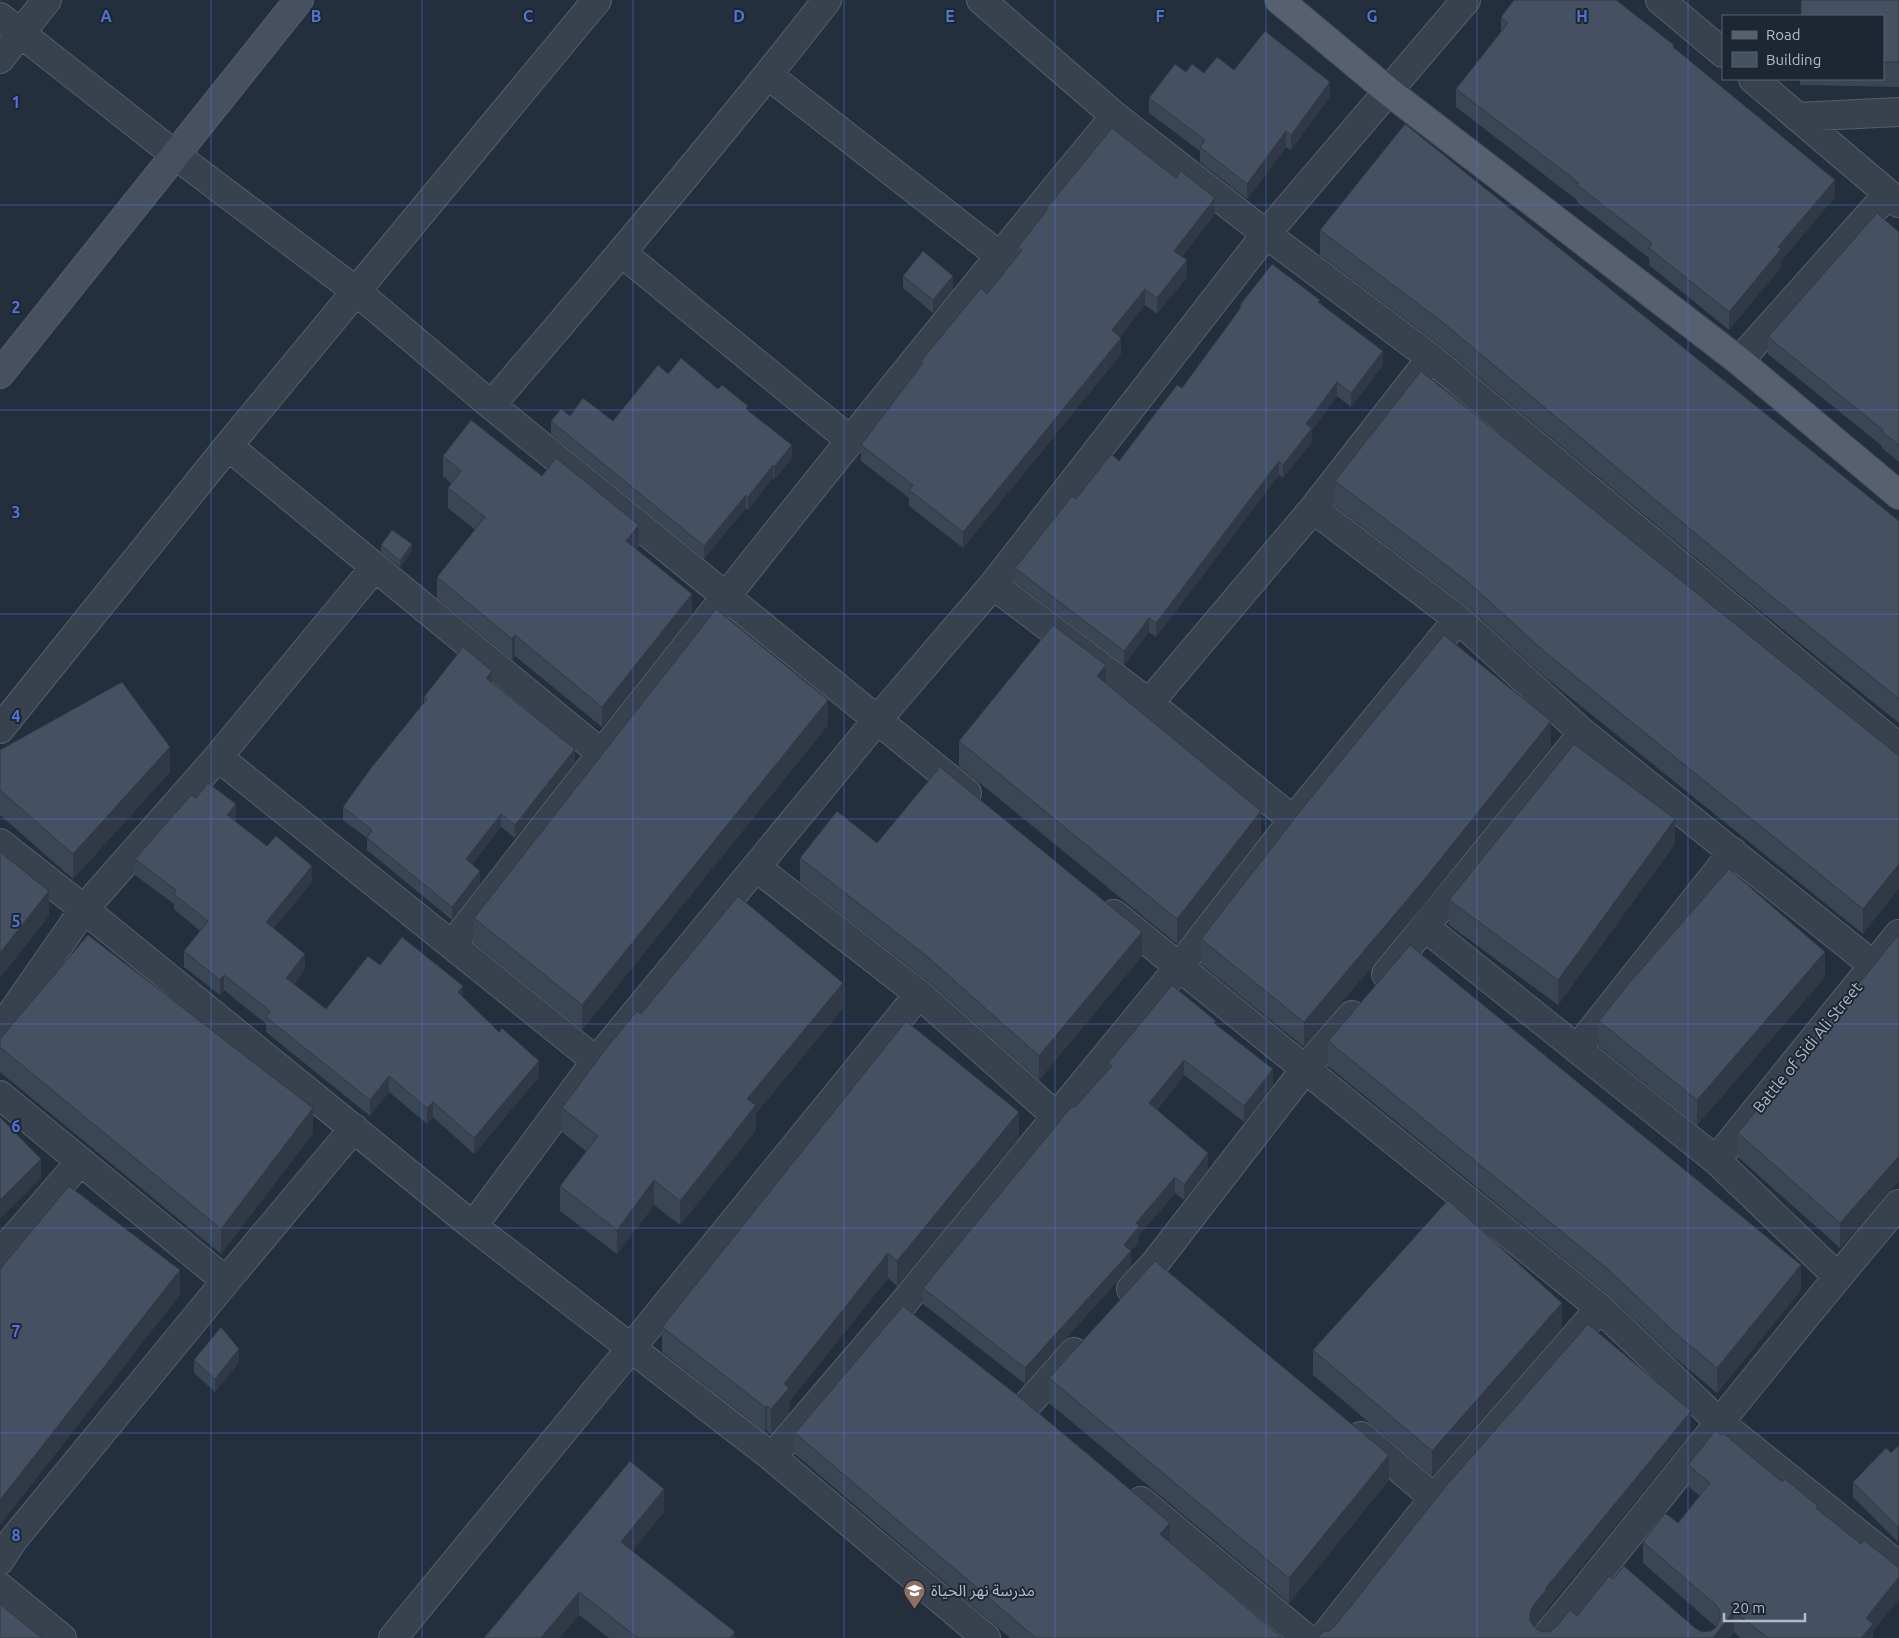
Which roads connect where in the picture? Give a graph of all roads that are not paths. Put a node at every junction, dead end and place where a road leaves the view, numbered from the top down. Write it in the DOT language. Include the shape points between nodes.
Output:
graph roads {
  1 [pos="47,0"];
  2 [pos="298,0"];
  3 [pos="597,0"];
  4 [pos="827,0"];
  5 [pos="981,0"];
  6 [pos="1279,0"];
  7 [pos="1466,0"];
  8 [pos="1660,0"];
  9 [pos="0,17"];
  10 [pos="22,34"];
  11 [pos="1722,52"];
  12 [pos="0,60"];
  13 [pos="768,75"];
  14 [pos="1754,80"];
  15 [pos="1388,91"];
  16 [pos="1899,112"];
  17 [pos="1116,116"];
  18 [pos="1797,117"];
  19 [pos="174,154"];
  20 [pos="1893,199"];
  21 [pos="1266,234"];
  22 [pos="622,253"];
  23 [pos="1000,256"];
  24 [pos="356,291"];
  25 [pos="1431,358"];
  26 [pos="1739,361"];
  27 [pos="0,374"];
  28 [pos="491,405"];
  29 [pos="850,440"];
  30 [pos="228,446"];
  31 [pos="1899,495"];
  32 [pos="1313,509"];
  33 [pos="375,567"];
  34 [pos="993,585"];
  35 [pos="725,596"];
  36 [pos="1458,619"];
  37 [pos="1148,703"];
  38 [pos="878,719"];
  39 [pos="0,729"];
  40 [pos="1583,733"];
  41 [pos="1899,748"];
  42 [pos="601,753"];
  43 [pos="218,757"];
  44 [pos="983,806"];
  45 [pos="1292,820"];
  46 [pos="0,843"];
  47 [pos="1733,852"];
  48 [pos="757,868"];
  49 [pos="1096,899"];
  50 [pos="84,909"];
  51 [pos="1426,928"];
  52 [pos="1899,934"];
  53 [pos="452,945"];
  54 [pos="1873,965"];
  55 [pos="1179,967"];
  56 [pos="919,994"];
  57 [pos="0,1030"];
  58 [pos="1577,1049"];
  59 [pos="596,1061"];
  60 [pos="1306,1068"];
  61 [pos="0,1095"];
  62 [pos="1056,1116"];
  63 [pos="354,1128"];
  64 [pos="1716,1160"];
  65 [pos="80,1162"];
  66 [pos="1899,1204"];
  67 [pos="473,1226"];
  68 [pos="0,1254"];
  69 [pos="1156,1262"];
  70 [pos="1837,1276"];
  71 [pos="226,1281"];
  72 [pos="1178,1281"];
  73 [pos="1117,1305"];
  74 [pos="901,1306"];
  75 [pos="1600,1308"];
  76 [pos="923,1324"];
  77 [pos="1091,1334"];
  78 [pos="632,1348"];
  79 [pos="1004,1388"];
  80 [pos="1027,1405"];
  81 [pos="1344,1421"];
  82 [pos="1720,1423"];
  83 [pos="1049,1424"];
  84 [pos="772,1457"];
  85 [pos="1125,1487"];
  86 [pos="1434,1498"];
  87 [pos="1612,1557"];
  88 [pos="0,1560"];
  89 [pos="1899,1566"];
  90 [pos="1634,1576"];
  91 [pos="0,1587"];
  92 [pos="62,1638"];
  93 [pos="393,1638"];
  94 [pos="986,1638"];
  95 [pos="1306,1638"];
  96 [pos="1323,1638"];
  97 [pos="1545,1638"];
  1 -- 10 [label="street"];
  2 -- 19 [label="street"];
  3 -- 24 [label="street"];
  4 -- 13 [label="street"];
  5 -- 17 [label="street"];
  6 -- 15 [label="main road"];
  7 -- 15 [label="street"];
  8 -- 11 [label="street"];
  9 -- 10 [label="street"];
  10 -- 12 [label="street"];
  10 -- 19 [label="street"];
  13 -- 22 [label="street"];
  13 -- 23 [label="street"];
  14 -- 18 [label="street"];
  15 -- 21 [label="street"];
  15 -- 26 [label="main road"];
  16 -- 18 [label="street"];
  17 -- 21 [label="street"];
  17 -- 23 [label="street"];
  18 -- 20 [label="street"];
  19 -- 24 [label="street"];
  19 -- 27 [label="street"];
  20 -- 26 [label="street"];
  21 -- 25 [label="street"];
  21 -- 34 [label="street"];
  22 -- 28 [label="street"];
  22 -- 29 [label="street"];
  23 -- 29 [label="street"];
  24 -- 28 [label="street"];
  24 -- 30 [label="street"];
  25 -- 32 [label="street"];
  25 -- 41 [label="street"];
  26 -- 31 [label="main road"];
  28 -- 35 [label="street"];
  29 -- 35 [label="street"];
  30 -- 33 [label="street"];
  30 -- 39 [label="street"];
  32 -- 36 [label="street"];
  32 -- 37 [label="street"];
  33 -- 42 [label="street"];
  33 -- 43 [label="street"];
  34 -- 37 [label="street"];
  34 -- 38 [label="street"];
  35 -- 38 [label="street"];
  35 -- 42 [label="street"];
  36 -- 40 [label="street"];
  36 -- 45 [label="street"];
  37 -- 45 [label="street"];
  38 -- 44 [label="street"];
  38 -- 48 [label="street"];
  40 -- 47 [label="street"];
  40 -- 51 [label="street"];
  42 -- 53 [label="street"];
  43 -- 50 [label="street"];
  43 -- 53 [label="street"];
  45 -- 55 [label="street"];
  46 -- 50 [label="street"];
  47 -- 54 [label="street"];
  47 -- 58 [label="street"];
  48 -- 56 [label="street"];
  48 -- 59 [label="street"];
  49 -- 55 [label="street"];
  50 -- 57 [label="street"];
  50 -- 63 [label="street"];
  51 -- 58 [label="street"];
  51 -- 60 [label="street"];
  52 -- 54 [label="street, Battle of Sidi Ali Street"];
  53 -- 59 [label="street"];
  54 -- 64 [label="street, Battle of Sidi Ali Street"];
  55 -- 60 [label="street"];
  55 -- 62 [label="street"];
  56 -- 62 [label="street"];
  56 -- 78 [label="street"];
  58 -- 64 [label="street"];
  59 -- 67 [label="street"];
  60 -- 69 [label="street"];
  60 -- 75 [label="street"];
  61 -- 65 [label="street"];
  62 -- 74 [label="street"];
  63 -- 67 [label="street"];
  63 -- 71 [label="street"];
  64 -- 70 [label="street"];
  65 -- 68 [label="street"];
  65 -- 71 [label="street"];
  66 -- 70 [label="street"];
  67 -- 78 [label="street"];
  69 -- 72 [label="street"];
  69 -- 73 [label="street"];
  70 -- 82 [label="street"];
  71 -- 88 [label="street"];
  74 -- 76 [label="street"];
  74 -- 84 [label="street"];
  75 -- 82 [label="street"];
  75 -- 86 [label="street"];
  77 -- 80 [label="street"];
  78 -- 84 [label="street"];
  78 -- 93 [label="street"];
  79 -- 80 [label="street"];
  80 -- 83 [label="street"];
  81 -- 86 [label="street"];
  82 -- 87 [label="street"];
  82 -- 89 [label="street"];
  84 -- 94 [label="street"];
  85 -- 95 [label="street"];
  86 -- 96 [label="street"];
  87 -- 90 [label="street"];
  87 -- 97 [label="street"];
  91 -- 92 [label="street"];
}
